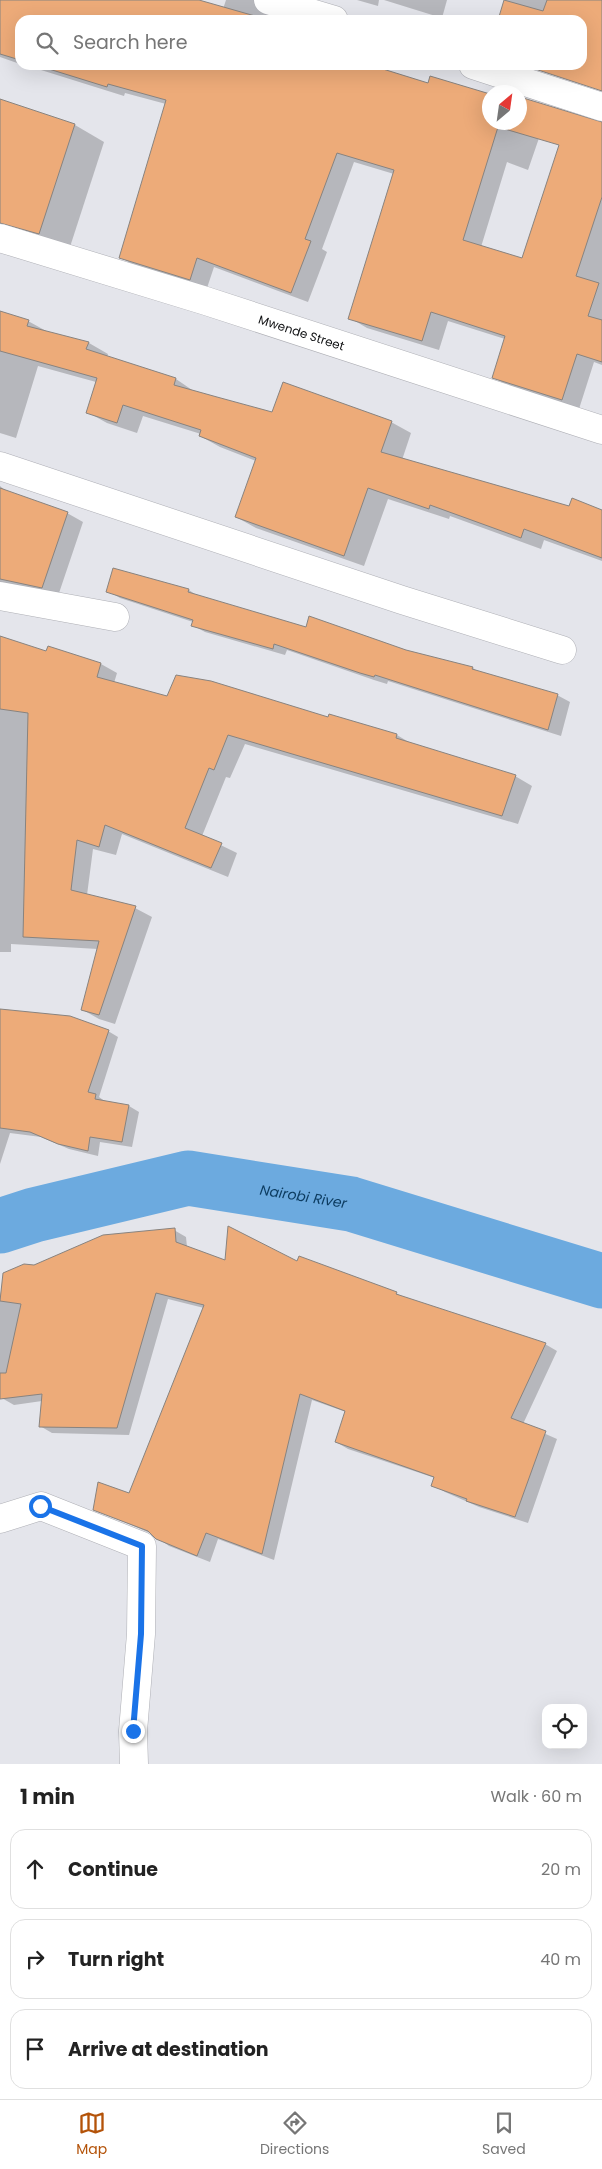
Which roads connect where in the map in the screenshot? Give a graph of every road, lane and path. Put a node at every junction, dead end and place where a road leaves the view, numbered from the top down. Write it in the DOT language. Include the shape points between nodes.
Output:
graph roads {
  1 [pos="268,0"];
  2 [pos="318,15"];
  3 [pos="489,70"];
  4 [pos="602,106"];
  5 [pos="0,238"];
  6 [pos="602,430"];
  7 [pos="0,466"];
  8 [pos="0,596"];
  9 [pos="115,617"];
  10 [pos="562,650"];
  11 [pos="0,1519"];
  12 [pos="134,1764"];
  1 -- 2 [label="street"];
  3 -- 4 [label="street"];
  5 -- 6 [label="street, Mwende Street" via="206,301"];
  7 -- 10 [label="street"];
  8 -- 9 [label="street"];
  11 -- 12 [label="street" via="40,1506 142,1546"];
}
